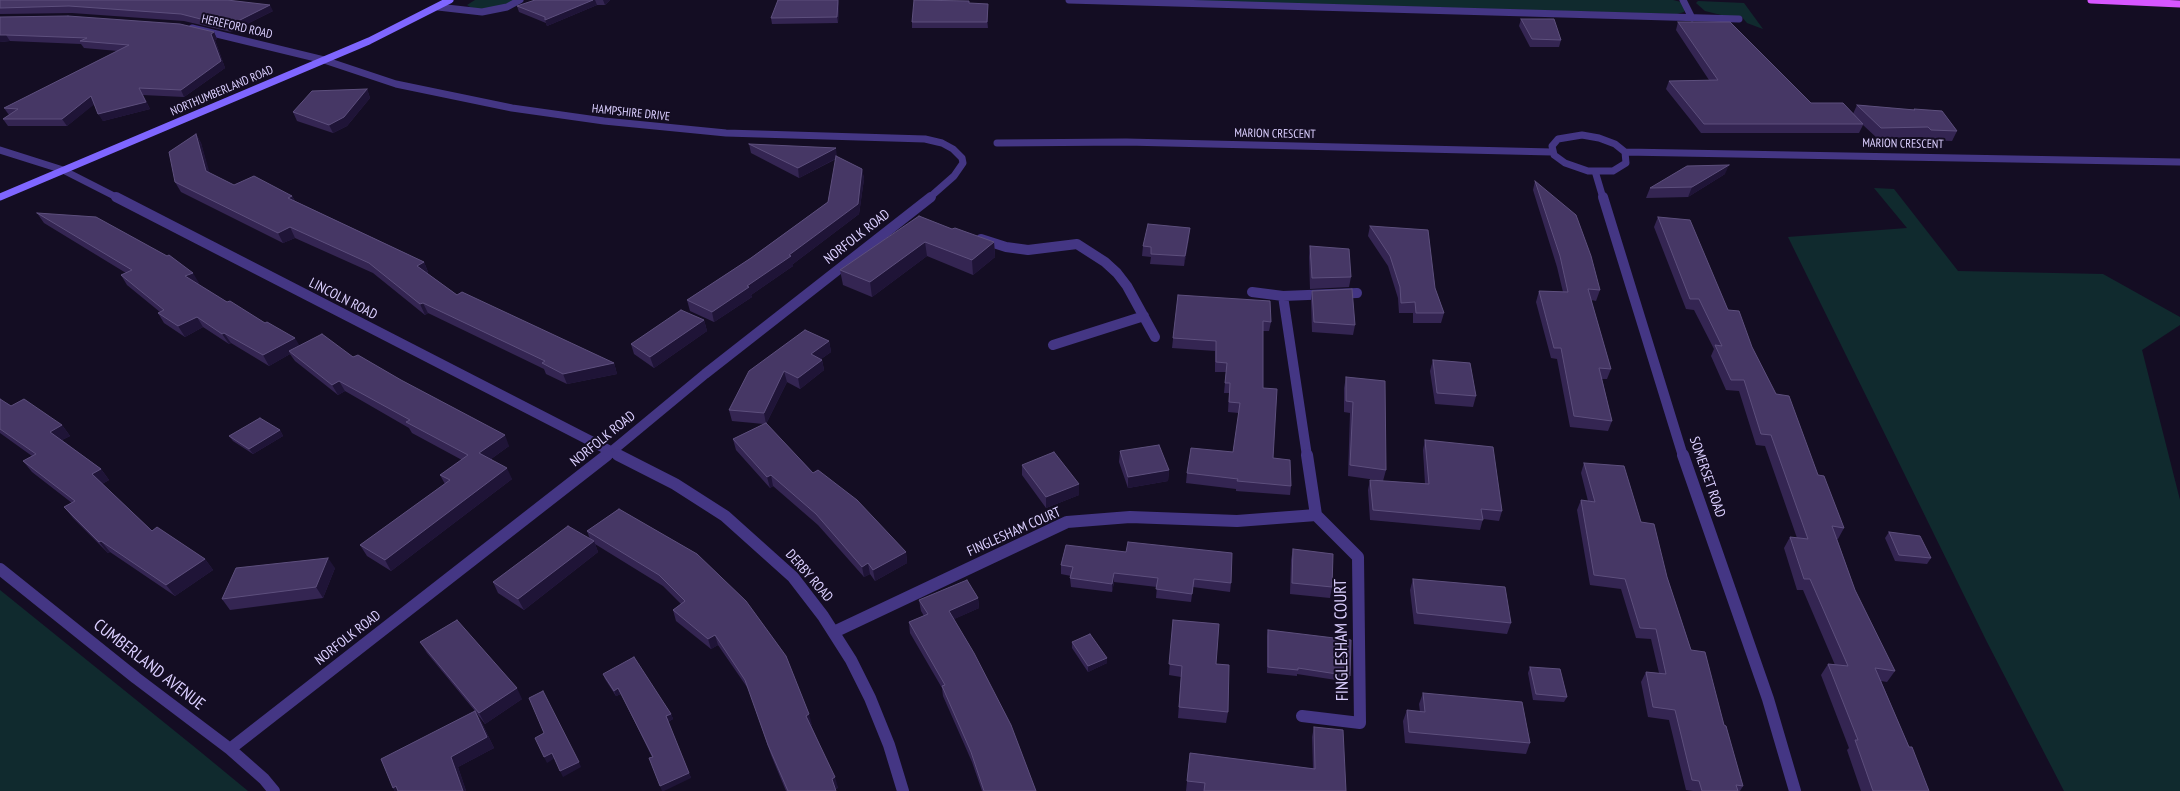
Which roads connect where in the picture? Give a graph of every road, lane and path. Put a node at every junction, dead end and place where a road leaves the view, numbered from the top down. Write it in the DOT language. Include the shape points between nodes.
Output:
graph roads {
  1 [pos="450,0"];
  2 [pos="520,0"];
  3 [pos="1069,0"];
  4 [pos="1683,0"];
  5 [pos="2091,0"];
  6 [pos="2180,4"];
  7 [pos="438,7"];
  8 [pos="1692,18"];
  9 [pos="1739,19"];
  10 [pos="184,26"];
  11 [pos="324,60"];
  12 [pos="942,143"];
  13 [pos="998,143"];
  14 [pos="0,150"];
  15 [pos="1552,152"];
  16 [pos="1625,152"];
  17 [pos="2180,162"];
  18 [pos="63,170"];
  19 [pos="1595,171"];
  20 [pos="0,196"];
  21 [pos="973,237"];
  22 [pos="1252,292"];
  23 [pos="1357,292"];
  24 [pos="1283,296"];
  25 [pos="1144,316"];
  26 [pos="1155,337"];
  27 [pos="1053,345"];
  28 [pos="611,452"];
  29 [pos="1316,515"];
  30 [pos="0,569"];
  31 [pos="834,632"];
  32 [pos="1302,716"];
  33 [pos="230,749"];
  34 [pos="274,791"];
  35 [pos="903,791"];
  36 [pos="1796,791"];
  1 -- 7 [label="street, NORTHUMBERLAND ROAD"];
  2 -- 7 [label="street" via="507,7 482,12"];
  3 -- 8 [label="street"];
  4 -- 8 [label="street"];
  5 -- 6 [label="main road"];
  7 -- 11 [label="street, NORTHUMBERLAND ROAD" via="370,41"];
  8 -- 9 [label="street"];
  10 -- 11 [label="street, HEREFORD ROAD"];
  11 -- 12 [label="street, HAMPSHIRE DRIVE" via="389,82 430,92 559,116 726,133 925,139"];
  11 -- 18 [label="street, NORTHUMBERLAND ROAD"];
  12 -- 28 [label="street, NORFOLK ROAD" via="962,158 961,169 940,190 911,216 705,374"];
  13 -- 15 [label="street, MARION CRESCENT" via="1126,142"];
  14 -- 18 [label="street, LINCOLN ROAD"];
  15 -- 16 [label="street" via="1552,146 1558,139 1582,135 1605,140"];
  15 -- 19 [label="street" via="1565,163"];
  16 -- 17 [label="street, MARION CRESCENT"];
  16 -- 19 [label="street" via="1627,161 1622,167"];
  18 -- 20 [label="street, NORTHUMBERLAND ROAD"];
  18 -- 28 [label="street, LINCOLN ROAD"];
  19 -- 36 [label="street, SOMERSET ROAD" via="1684,458 1768,699"];
  21 -- 25 [label="street" via="1006,247 1028,250 1077,244 1117,273"];
  22 -- 24 [label="street"];
  23 -- 24 [label="street"];
  24 -- 29 [label="street"];
  25 -- 26 [label="street"];
  25 -- 27 [label="street"];
  28 -- 31 [label="street, DERBY ROAD" via="675,484 725,516 793,577"];
  28 -- 33 [label="street, NORFOLK ROAD"];
  29 -- 31 [label="street, FINGLESHAM COURT" via="1237,521 1130,517 1067,522"];
  29 -- 32 [label="street, FINGLESHAM COURT" via="1358,557 1360,723"];
  30 -- 33 [label="street, CUMBERLAND AVENUE" via="136,678"];
  31 -- 35 [label="street, DERBY ROAD" via="870,698 889,745"];
  33 -- 34 [label="street, CUMBERLAND AVENUE"];
}
